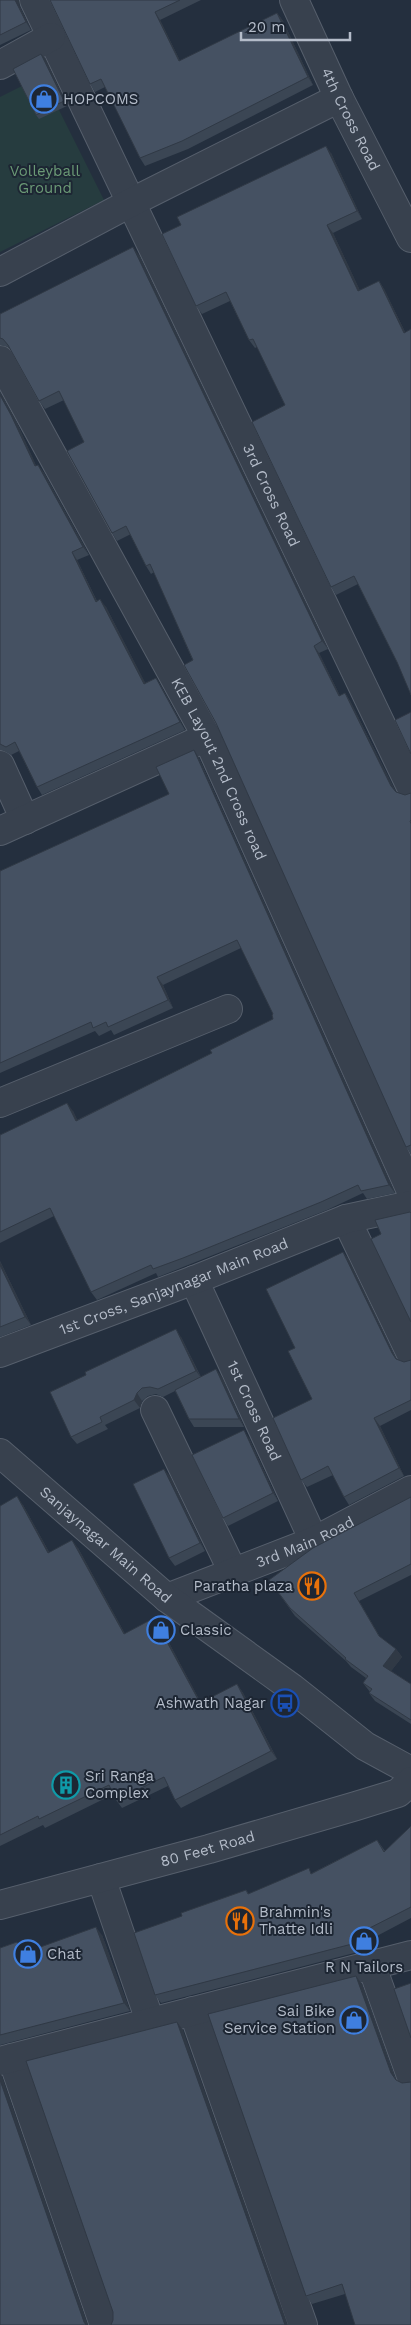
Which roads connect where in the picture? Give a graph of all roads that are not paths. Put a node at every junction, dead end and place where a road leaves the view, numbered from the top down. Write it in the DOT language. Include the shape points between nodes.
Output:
graph roads {
  1 [pos="34,0"];
  2 [pos="294,0"];
  3 [pos="51,37"];
  4 [pos="0,65"];
  5 [pos="339,98"];
  6 [pos="132,202"];
  7 [pos="411,238"];
  8 [pos="0,272"];
  9 [pos="0,360"];
  10 [pos="207,737"];
  11 [pos="0,765"];
  12 [pos="411,787"];
  13 [pos="25,820"];
  14 [pos="0,831"];
  15 [pos="228,1009"];
  16 [pos="0,1103"];
  17 [pos="411,1191"];
  18 [pos="411,1205"];
  19 [pos="346,1219"];
  20 [pos="194,1280"];
  21 [pos="0,1353"];
  22 [pos="411,1354"];
  23 [pos="155,1410"];
  24 [pos="0,1453"];
  25 [pos="411,1490"];
  26 [pos="314,1541"];
  27 [pos="233,1572"];
  28 [pos="167,1598"];
  29 [pos="411,1771"];
  30 [pos="411,1781"];
  31 [pos="101,1878"];
  32 [pos="0,1905"];
  33 [pos="411,1955"];
  34 [pos="371,1964"];
  35 [pos="193,2011"];
  36 [pos="150,2021"];
  37 [pos="6,2060"];
  38 [pos="411,2076"];
  39 [pos="104,2325"];
  40 [pos="303,2325"];
  1 -- 3 [label="street, 3rd Cross Road"];
  2 -- 5 [label="street, 4th Cross Road"];
  3 -- 4 [label="street"];
  3 -- 6 [label="street, 3rd Cross Road"];
  5 -- 6 [label="street"];
  5 -- 7 [label="street, 4th Cross Road"];
  6 -- 8 [label="street"];
  6 -- 12 [label="street, 3rd Cross Road"];
  9 -- 10 [label="street, KEB Layout 2nd Cross road"];
  10 -- 13 [label="street"];
  10 -- 17 [label="street, KEB Layout 2nd Cross road"];
  11 -- 13 [label="street"];
  13 -- 14 [label="street"];
  15 -- 16 [label="street"];
  18 -- 19 [label="street, 1st Cross, Sanjaynagar Main Road"];
  19 -- 20 [label="street, 1st Cross, Sanjaynagar Main Road"];
  19 -- 22 [label="street"];
  20 -- 21 [label="street, 1st Cross, Sanjaynagar Main Road"];
  20 -- 26 [label="street, 1st Cross Road"];
  23 -- 27 [label="street"];
  24 -- 28 [label="street, Sanjaynagar Main Road"];
  25 -- 26 [label="street, 3rd Main Road"];
  26 -- 27 [label="street, 3rd Main Road"];
  27 -- 28 [label="street, 3rd Main Road"];
  28 -- 29 [label="street, Sanjaynagar Main Road" via="292,1688 364,1746"];
  30 -- 31 [label="street, 80 Feet Road" via="390,1796"];
  31 -- 32 [label="street, 80 Feet Road"];
  31 -- 36 [label="street"];
  33 -- 34 [label="street"];
  34 -- 35 [label="street"];
  34 -- 38 [label="street"];
  35 -- 36 [label="street"];
  35 -- 40 [label="street"];
  36 -- 37 [label="street"];
  37 -- 39 [label="street"];
}
